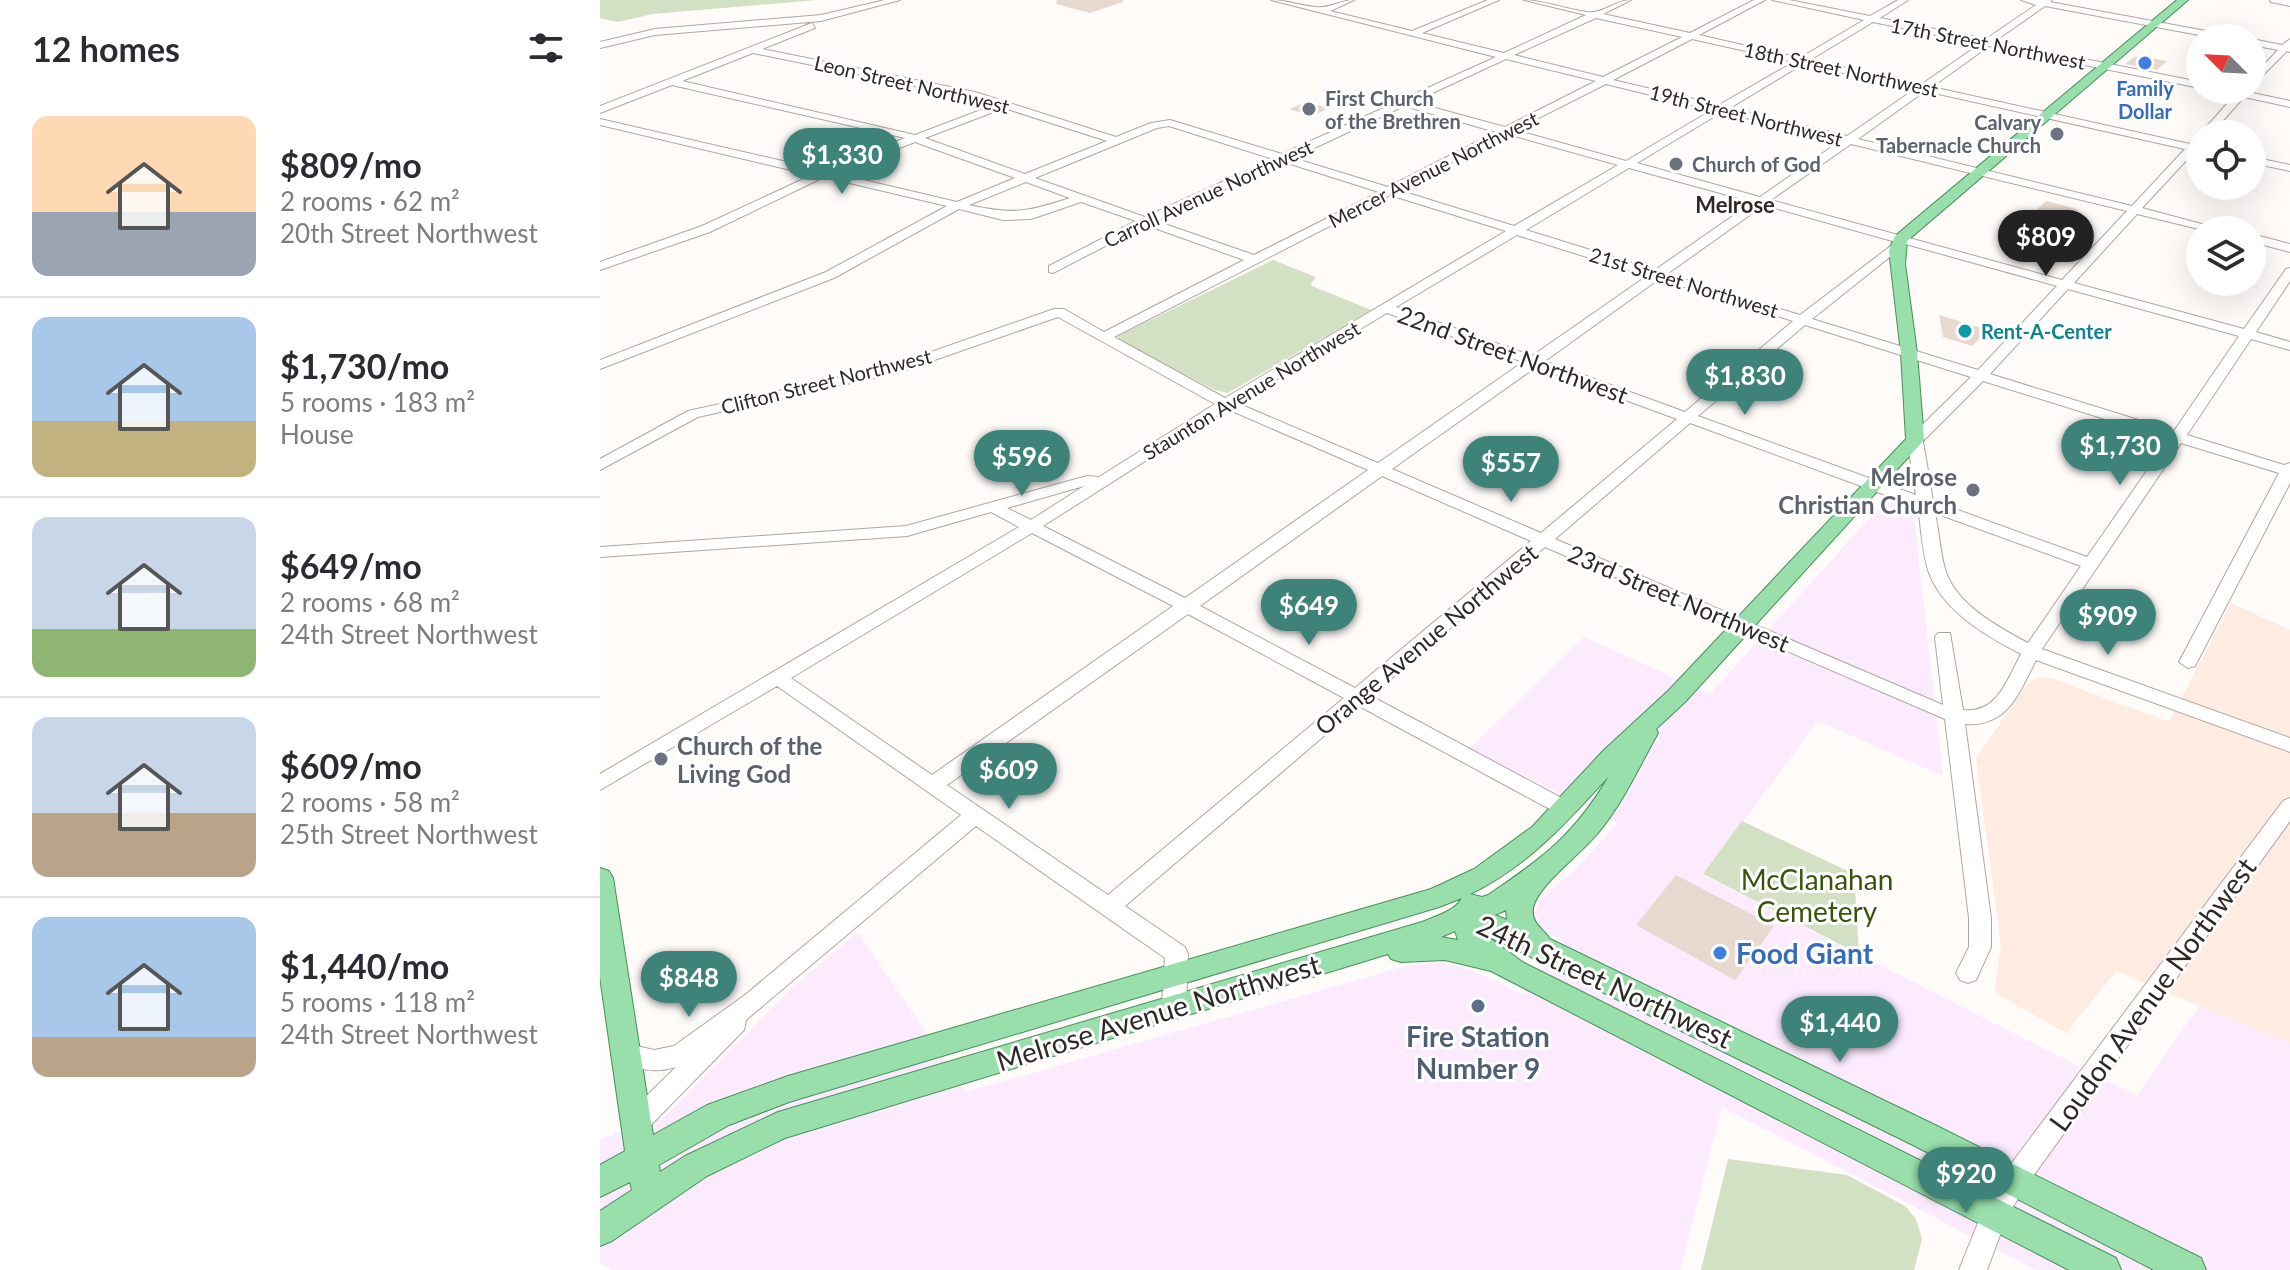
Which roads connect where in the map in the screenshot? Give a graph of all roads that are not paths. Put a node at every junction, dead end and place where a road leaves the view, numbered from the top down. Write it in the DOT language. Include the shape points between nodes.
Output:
graph roads {
  1 [pos="896,0"];
  2 [pos="1275,0"];
  3 [pos="1350,0"];
  4 [pos="1495,0"];
  5 [pos="1528,0"];
  6 [pos="1627,0"];
  7 [pos="1761,0"];
  8 [pos="1776,0"];
  9 [pos="1904,0"];
  10 [pos="2025,0"];
  11 [pos="2183,0"];
  12 [pos="2274,0"];
  13 [pos="2046,2"];
  14 [pos="2290,3"];
  15 [pos="1321,11"];
  16 [pos="1595,15"];
  17 [pos="833,17"];
  18 [pos="1872,19"];
  19 [pos="2154,24"];
  20 [pos="2186,30"];
  21 [pos="1412,34"];
  22 [pos="1691,36"];
  23 [pos="1988,42"];
  24 [pos="2266,44"];
  25 [pos="600,45"];
  26 [pos="2288,46"];
  27 [pos="753,50"];
  28 [pos="1505,56"];
  29 [pos="1802,61"];
  30 [pos="2104,66"];
  31 [pos="2266,69"];
  32 [pos="1606,80"];
  33 [pos="673,82"];
  34 [pos="2186,82"];
  35 [pos="1923,87"];
  36 [pos="2266,98"];
  37 [pos="1404,103"];
  38 [pos="1005,104"];
  39 [pos="2233,104"];
  40 [pos="2290,104"];
  41 [pos="1722,109"];
  42 [pos="600,110"];
  43 [pos="2047,115"];
  44 [pos="2218,120"];
  45 [pos="600,122"];
  46 [pos="1507,131"];
  47 [pos="913,137"];
  48 [pos="1115,140"];
  49 [pos="1849,140"];
  50 [pos="2186,143"];
  51 [pos="2186,157"];
  52 [pos="1284,158"];
  53 [pos="2266,163"];
  54 [pos="1628,164"];
  55 [pos="2290,168"];
  56 [pos="1980,172"];
  57 [pos="822,174"];
  58 [pos="1025,178"];
  59 [pos="1391,191"];
  60 [pos="1080,198"];
  61 [pos="1762,201"];
  62 [pos="956,206"];
  63 [pos="2134,210"];
  64 [pos="1145,221"];
  65 [pos="2186,222"];
  66 [pos="1517,231"];
  67 [pos="1898,242"];
  68 [pos="2266,242"];
  69 [pos="2290,248"];
  70 [pos="1255,260"];
  71 [pos="600,266"];
  72 [pos="1053,269"];
  73 [pos="2290,272"];
  74 [pos="1658,274"];
  75 [pos="2065,284"];
  76 [pos="1386,308"];
  77 [pos="1059,312"];
  78 [pos="1804,320"];
  79 [pos="2247,334"];
  80 [pos="1104,337"];
  81 [pos="2290,346"];
  82 [pos="1909,353"];
  83 [pos="1533,361"];
  84 [pos="600,365"];
  85 [pos="1981,375"];
  86 [pos="1227,403"];
  87 [pos="1688,418"];
  88 [pos="2179,437"];
  89 [pos="1915,440"];
  90 [pos="600,465"];
  91 [pos="1378,469"];
  92 [pos="2289,469"];
  93 [pos="1115,473"];
  94 [pos="1874,485"];
  95 [pos="1925,505"];
  96 [pos="995,508"];
  97 [pos="1032,526"];
  98 [pos="1543,540"];
  99 [pos="600,552"];
  100 [pos="2091,564"];
  101 [pos="1186,606"];
  102 [pos="1743,625"];
  103 [pos="1944,637"];
  104 [pos="2031,652"];
  105 [pos="2188,662"];
  106 [pos="779,679"];
  107 [pos="1357,698"];
  108 [pos="1953,716"];
  109 [pos="1654,718"];
  110 [pos="2290,745"];
  111 [pos="600,783"];
  112 [pos="932,785"];
  113 [pos="2290,806"];
  114 [pos="1564,808"];
  115 [pos="975,815"];
  116 [pos="1538,875"];
  117 [pos="600,878"];
  118 [pos="1109,907"];
  119 [pos="1391,911"];
  120 [pos="1467,916"];
  121 [pos="1548,951"];
  122 [pos="1514,971"];
  123 [pos="1177,973"];
  124 [pos="1968,973"];
  125 [pos="1238,987"];
  126 [pos="753,1002"];
  127 [pos="1174,1005"];
  128 [pos="624,1054"];
  129 [pos="635,1124"];
  130 [pos="641,1157"];
  131 [pos="2014,1181"];
  132 [pos="600,1182"];
  133 [pos="649,1196"];
  134 [pos="1995,1212"];
  135 [pos="600,1230"];
  136 [pos="1973,1270"];
  137 [pos="2104,1270"];
  138 [pos="2189,1270"];
  1 -- 17 [label="street"];
  2 -- 15 [label="street, 19th Street Northwest"];
  3 -- 15 [label="street"];
  4 -- 21 [label="street"];
  5 -- 16 [label="street, 18th Street Northwest"];
  6 -- 16 [label="street, Carroll Avenue Northwest"];
  7 -- 22 [label="street, Mercer Avenue Northwest"];
  8 -- 18 [label="street, 17th Street Northwest"];
  9 -- 18 [label="street, Staunton Avenue Northwest"];
  10 -- 13 [label="street"];
  11 -- 19 [label="main road, Orange Avenue Northwest"];
  12 -- 14 [label="street"];
  13 -- 19 [label="street"];
  13 -- 23 [label="street"];
  15 -- 21 [label="street, 19th Street Northwest"];
  16 -- 22 [label="street, 18th Street Northwest"];
  16 -- 28 [label="street, Carroll Avenue Northwest"];
  17 -- 25 [label="street" via="655,32"];
  17 -- 27 [label="street"];
  18 -- 23 [label="street, 17th Street Northwest"];
  18 -- 29 [label="street, Staunton Avenue Northwest"];
  19 -- 20 [label="street"];
  19 -- 30 [label="main road, Orange Avenue Northwest"];
  21 -- 28 [label="street, 19th Street Northwest"];
  22 -- 29 [label="street, 18th Street Northwest"];
  22 -- 32 [label="street, Mercer Avenue Northwest"];
  23 -- 30 [label="street, 17th Street Northwest"];
  23 -- 35 [label="street"];
  24 -- 26 [label="street"];
  26 -- 31 [label="street"];
  27 -- 33 [label="street"];
  27 -- 38 [label="street, Leon Street Northwest"];
  28 -- 32 [label="street, 19th Street Northwest"];
  28 -- 37 [label="street, Carroll Avenue Northwest"];
  29 -- 35 [label="street, 18th Street Northwest"];
  29 -- 41 [label="street, Staunton Avenue Northwest"];
  30 -- 34 [label="street, 17th Street Northwest"];
  30 -- 43 [label="main road, Orange Avenue Northwest"];
  32 -- 41 [label="street, 19th Street Northwest"];
  32 -- 46 [label="street, Mercer Avenue Northwest"];
  33 -- 42 [label="street"];
  33 -- 47 [label="street"];
  35 -- 43 [label="street, 18th Street Northwest"];
  35 -- 49 [label="street"];
  36 -- 40 [label="street"];
  37 -- 46 [label="street"];
  37 -- 52 [label="street, Carroll Avenue Northwest"];
  38 -- 47 [label="street"];
  38 -- 48 [label="street, Leon Street Northwest"];
  39 -- 44 [label="street"];
  41 -- 49 [label="street, 19th Street Northwest"];
  41 -- 54 [label="street, Staunton Avenue Northwest"];
  43 -- 50 [label="street, 18th Street Northwest"];
  43 -- 56 [label="main road, Orange Avenue Northwest"];
  45 -- 57 [label="street"];
  46 -- 54 [label="street"];
  46 -- 59 [label="street, Mercer Avenue Northwest"];
  47 -- 57 [label="street"];
  47 -- 58 [label="street"];
  48 -- 52 [label="street, 21st Street Northwest" via="1170,123"];
  48 -- 58 [label="street"];
  49 -- 56 [label="street, 19th Street Northwest"];
  49 -- 61 [label="street"];
  51 -- 63 [label="street, Melrose Avenue Northwest"];
  52 -- 59 [label="street, 21st Street Northwest"];
  52 -- 64 [label="street, Carroll Avenue Northwest"];
  53 -- 55 [label="street"];
  54 -- 61 [label="street"];
  54 -- 66 [label="street, Staunton Avenue Northwest"];
  56 -- 63 [label="street, 19th Street Northwest"];
  56 -- 67 [label="main road, Orange Avenue Northwest"];
  57 -- 62 [label="street"];
  57 -- 71 [label="street" via="706,229"];
  58 -- 60 [label="street"];
  58 -- 62 [label="street"];
  59 -- 66 [label="street, 21st Street Northwest"];
  59 -- 70 [label="street, Mercer Avenue Northwest"];
  60 -- 62 [label="street" via="1020,216"];
  60 -- 64 [label="street"];
  61 -- 67 [label="street"];
  61 -- 74 [label="street"];
  62 -- 84 [label="street" via="830,275"];
  63 -- 65 [label="street, 19th Street Northwest"];
  63 -- 75 [label="street, Melrose Avenue Northwest"];
  64 -- 70 [label="street"];
  64 -- 72 [label="street, Carroll Avenue Northwest"];
  66 -- 74 [label="street, 21st Street Northwest"];
  66 -- 76 [label="street, Staunton Avenue Northwest"];
  67 -- 75 [label="street"];
  67 -- 78 [label="street, Orange Avenue Northwest"];
  67 -- 82 [label="main road"];
  68 -- 69 [label="street"];
  70 -- 80 [label="street, Mercer Avenue Northwest"];
  73 -- 79 [label="street"];
  74 -- 78 [label="street, 21st Street Northwest"];
  74 -- 83 [label="street"];
  75 -- 79 [label="street"];
  75 -- 85 [label="street, Melrose Avenue Northwest"];
  76 -- 83 [label="street, 22nd Street Northwest"];
  76 -- 86 [label="street, Staunton Avenue Northwest"];
  77 -- 80 [label="street, 23rd Street Northwest"];
  77 -- 90 [label="street, Clifton Street Northwest" via="908,365 693,414"];
  78 -- 82 [label="street, 21st Street Northwest"];
  78 -- 87 [label="street, Orange Avenue Northwest"];
  79 -- 81 [label="street"];
  79 -- 88 [label="street"];
  80 -- 86 [label="street, 23rd Street Northwest"];
  82 -- 85 [label="street, 21st Street Northwest"];
  82 -- 89 [label="main road"];
  83 -- 87 [label="street, 22nd Street Northwest"];
  83 -- 91 [label="street"];
  85 -- 88 [label="street, 21st Street Northwest"];
  85 -- 89 [label="street, Melrose Avenue Northwest"];
  86 -- 91 [label="street, 23rd Street Northwest"];
  86 -- 93 [label="street, Staunton Avenue Northwest"];
  87 -- 94 [label="street, 22nd Street Northwest"];
  87 -- 98 [label="street, Orange Avenue Northwest"];
  88 -- 92 [label="street, 21st Street Northwest"];
  88 -- 100 [label="street"];
  89 -- 94 [label="main road, Melrose Avenue Northwest"];
  89 -- 95 [label="street"];
  91 -- 98 [label="street, 23rd Street Northwest"];
  91 -- 101 [label="street"];
  92 -- 105 [label="street"];
  93 -- 96 [label="street"];
  93 -- 97 [label="street, Staunton Avenue Northwest"];
  94 -- 95 [label="street, 22nd Street Northwest"];
  94 -- 102 [label="main road, Melrose Avenue Northwest"];
  95 -- 100 [label="street, 22nd Street Northwest"];
  95 -- 104 [label="street" via="1944,585 1983,625"];
  96 -- 97 [label="street"];
  96 -- 99 [label="street" via="878,535"];
  97 -- 101 [label="street"];
  97 -- 106 [label="street, Staunton Avenue Northwest"];
  98 -- 102 [label="street, 23rd Street Northwest"];
  98 -- 107 [label="street, Orange Avenue Northwest"];
  100 -- 104 [label="street"];
  101 -- 107 [label="street"];
  101 -- 112 [label="street"];
  102 -- 108 [label="street, 23rd Street Northwest"];
  102 -- 109 [label="main road, Melrose Avenue Northwest"];
  103 -- 108 [label="street"];
  104 -- 108 [label="street" via="1991,714 1973,720"];
  104 -- 110 [label="street"];
  106 -- 111 [label="street, Staunton Avenue Northwest"];
  106 -- 112 [label="street"];
  107 -- 114 [label="street"];
  107 -- 118 [label="street, Orange Avenue Northwest"];
  108 -- 124 [label="street" via="1980,918 1980,947"];
  109 -- 114 [label="main road, Melrose Avenue Northwest"];
  109 -- 116 [label="main road, Melrose Avenue Northwest" via="1601,811 1570,849"];
  112 -- 115 [label="street"];
  113 -- 131 [label="street, Loudon Avenue Northwest"];
  114 -- 119 [label="main road, Melrose Avenue Northwest" via="1533,841 1483,876"];
  114 -- 120 [label="main road" via="1565,826 1558,835 1483,889"];
  115 -- 118 [label="street"];
  115 -- 126 [label="street"];
  116 -- 120 [label="main road, Melrose Avenue Northwest"];
  116 -- 121 [label="main road" via="1522,897 1518,921"];
  117 -- 128 [label="main road"];
  118 -- 123 [label="street" via="1177,954"];
  119 -- 120 [label="main road" via="1427,908"];
  119 -- 123 [label="main road, Melrose Avenue Northwest"];
  120 -- 121 [label="main road, 24th Street Northwest"];
  120 -- 122 [label="main road, 24th Street Northwest" via="1471,939"];
  120 -- 125 [label="main road, Melrose Avenue Northwest"];
  121 -- 131 [label="main road, 24th Street Northwest"];
  122 -- 125 [label="main road" via="1471,954 1425,947 1273,990"];
  122 -- 134 [label="main road, 24th Street Northwest"];
  123 -- 127 [label="street"];
  123 -- 130 [label="main road, Melrose Avenue Northwest" via="788,1089 718,1115"];
  125 -- 127 [label="main road, Melrose Avenue Northwest"];
  126 -- 128 [label="street" via="671,1059 646,1063"];
  126 -- 129 [label="street"];
  127 -- 133 [label="main road, Melrose Avenue Northwest" via="778,1126"];
  128 -- 129 [label="main road"];
  129 -- 130 [label="main road"];
  130 -- 132 [label="main road, Melrose Avenue Northwest"];
  130 -- 133 [label="main road"];
  131 -- 134 [label="street, Loudon Avenue Northwest"];
  131 -- 138 [label="main road, 24th Street Northwest"];
  133 -- 135 [label="main road, Melrose Avenue Northwest"];
  134 -- 136 [label="street, Loudon Avenue Northwest"];
  134 -- 137 [label="main road, 24th Street Northwest"];
}
